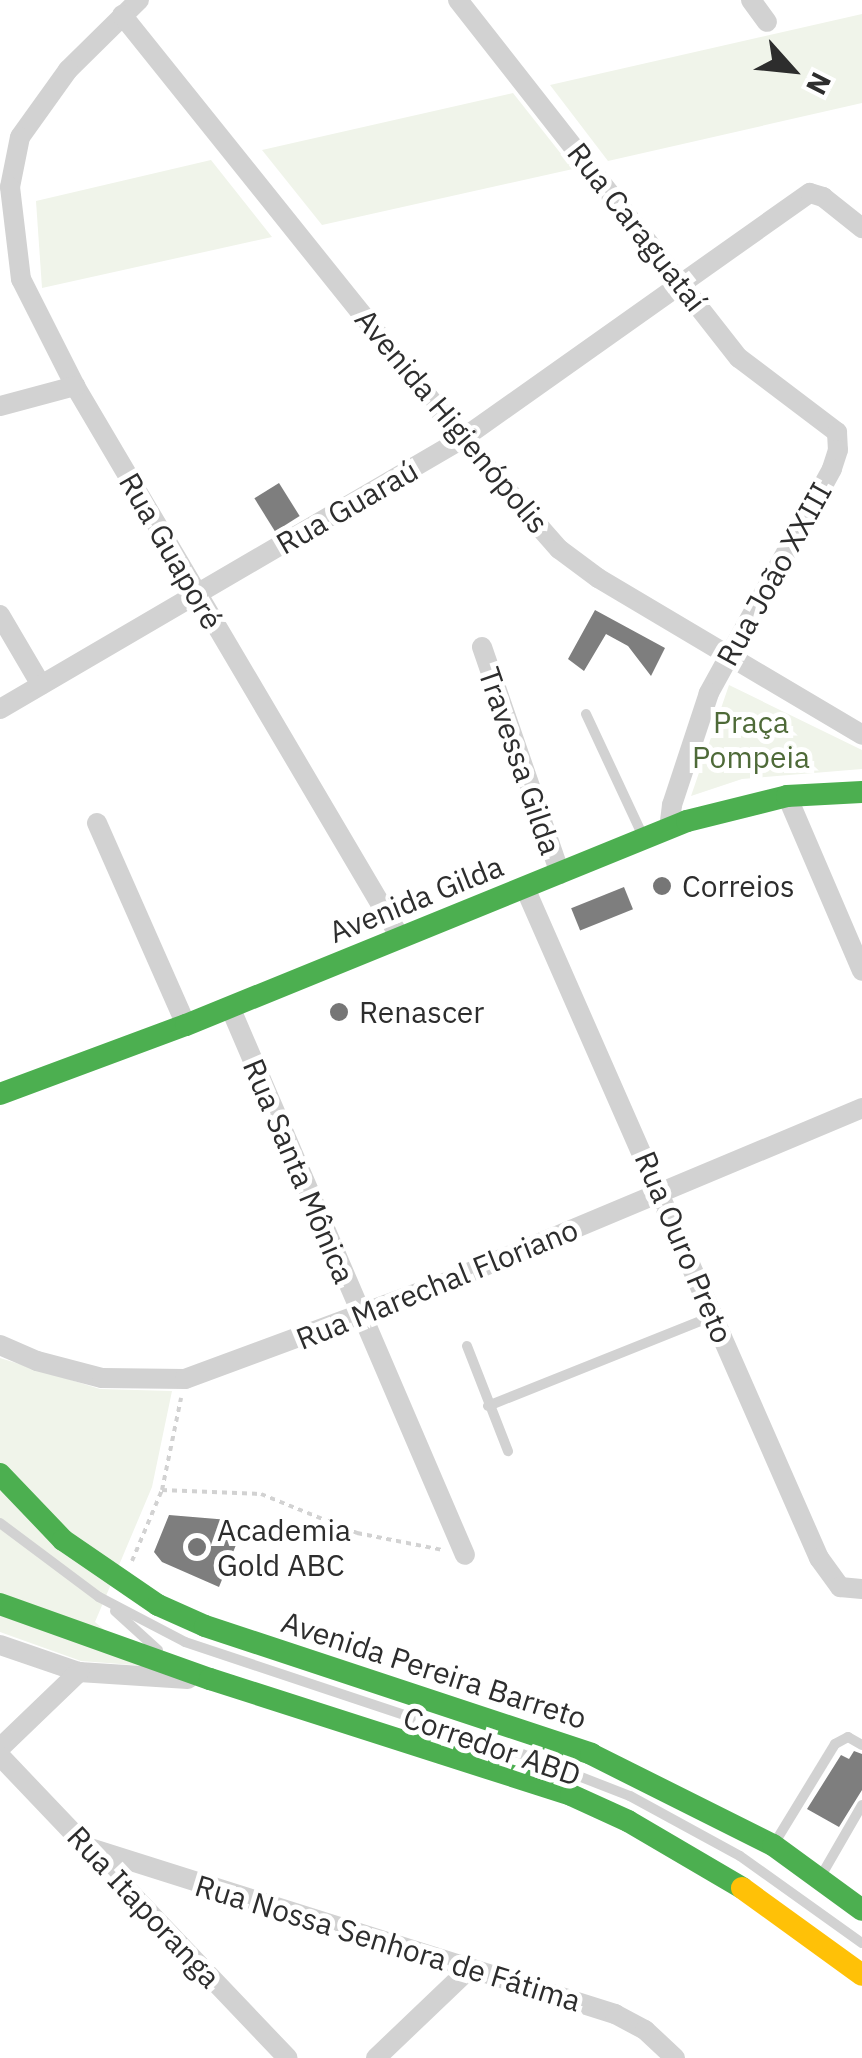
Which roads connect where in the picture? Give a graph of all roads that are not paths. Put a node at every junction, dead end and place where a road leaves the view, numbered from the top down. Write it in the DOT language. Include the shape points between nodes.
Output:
graph roads {
  1 [pos="139,0"];
  2 [pos="751,0"];
  3 [pos="466,2"];
  4 [pos="122,15"];
  5 [pos="767,22"];
  6 [pos="7,154"];
  7 [pos="862,228"];
  8 [pos="683,287"];
  9 [pos="75,386"];
  10 [pos="0,406"];
  11 [pos="837,432"];
  12 [pos="462,439"];
  13 [pos="196,594"];
  14 [pos="0,614"];
  15 [pos="482,647"];
  16 [pos="729,654"];
  17 [pos="41,685"];
  18 [pos="0,709"];
  19 [pos="586,714"];
  20 [pos="862,735"];
  21 [pos="862,792"];
  22 [pos="787,796"];
  23 [pos="97,823"];
  24 [pos="669,829"];
  25 [pos="644,839"];
  26 [pos="560,874"];
  27 [pos="525,888"];
  28 [pos="400,938"];
  29 [pos="862,971"];
  30 [pos="230,1007"];
  31 [pos="186,1025"];
  32 [pos="0,1094"];
  33 [pos="862,1108"];
  34 [pos="662,1194"];
  35 [pos="360,1315"];
  36 [pos="714,1316"];
  37 [pos="0,1345"];
  38 [pos="467,1346"];
  39 [pos="488,1406"];
  40 [pos="508,1450"];
  41 [pos="0,1474"];
  42 [pos="0,1523"];
  43 [pos="465,1554"];
  44 [pos="860,1590"];
  45 [pos="99,1598"];
  46 [pos="0,1604"];
  47 [pos="0,1645"];
  48 [pos="179,1669"];
  49 [pos="79,1672"];
  50 [pos="210,1679"];
  51 [pos="862,1745"];
  52 [pos="0,1748"];
  53 [pos="0,1756"];
  54 [pos="862,1805"];
  55 [pos="773,1845"];
  56 [pos="90,1848"];
  57 [pos="820,1877"];
  58 [pos="862,1910"];
  59 [pos="862,1943"];
  60 [pos="468,1971"];
  61 [pos="862,1976"];
  62 [pos="288,2058"];
  63 [pos="376,2058"];
  64 [pos="675,2058"];
  1 -- 4 [label="street"];
  2 -- 5 [label="street"];
  3 -- 8 [label="street, Rua Caraguataí"];
  4 -- 6 [label="street" via="68,70"];
  4 -- 12 [label="street, Avenida Higienópolis"];
  6 -- 9 [label="street, Rua Guaporé" via="21,279"];
  7 -- 8 [label="street, Rua Guaraú" via="824,196 810,193"];
  8 -- 11 [label="street, Rua Caraguataí" via="749,368"];
  8 -- 12 [label="street, Rua Guaraú"];
  9 -- 10 [label="street"];
  9 -- 13 [label="street, Rua Guaporé"];
  11 -- 16 [label="street, Rua João XXIII" via="832,469"];
  12 -- 13 [label="street, Rua Guaraú"];
  12 -- 16 [label="street, Avenida Higienópolis" via="559,549"];
  13 -- 17 [label="street, Rua Guaraú"];
  13 -- 28 [label="street, Rua Guaporé"];
  14 -- 17 [label="street"];
  15 -- 26 [label="street, Travessa Gilda"];
  16 -- 20 [label="street, Avenida Higienópolis"];
  16 -- 24 [label="street, Rua João XXIII" via="710,693"];
  17 -- 18 [label="street, Rua Guaraú"];
  19 -- 25 [label="lane"];
  21 -- 22 [label="main road, Avenida Gilda"];
  22 -- 24 [label="main road, Avenida Gilda"];
  22 -- 29 [label="street"];
  23 -- 31 [label="street"];
  24 -- 25 [label="main road, Avenida Gilda"];
  25 -- 26 [label="main road, Avenida Gilda"];
  26 -- 27 [label="main road, Avenida Gilda"];
  27 -- 28 [label="main road, Avenida Gilda"];
  27 -- 34 [label="street, Rua Ouro Preto"];
  28 -- 30 [label="main road, Avenida Gilda"];
  30 -- 31 [label="main road, Avenida Gilda"];
  30 -- 35 [label="street, Rua Santa Mônica"];
  31 -- 32 [label="main road, Avenida Gilda"];
  33 -- 34 [label="street, Rua Marechal Floriano"];
  34 -- 35 [label="street, Rua Marechal Floriano"];
  34 -- 36 [label="street, Rua Ouro Preto"];
  35 -- 37 [label="street, Rua Marechal Floriano" via="185,1379 102,1378"];
  35 -- 43 [label="street, Rua Santa Mônica"];
  36 -- 39 [label="lane"];
  36 -- 44 [label="street, Rua Ouro Preto" via="827,1574 840,1587"];
  38 -- 39 [label="lane"];
  39 -- 40 [label="lane"];
  41 -- 55 [label="main road, Avenida Pereira Barreto" via="63,1540 158,1606 591,1754"];
  42 -- 45 [label="lane, Corredor ABD"];
  45 -- 48 [label="lane, Corredor ABD"];
  45 -- 59 [label="lane, Corredor ABD" via="227,1657 630,1796 740,1856"];
  46 -- 48 [label="main road"];
  47 -- 49 [label="street"];
  48 -- 50 [label="main road"];
  49 -- 50 [label="street"];
  49 -- 52 [label="street"];
  50 -- 61 [label="main road" via="528,1778 628,1821 770,1904"];
  51 -- 55 [label="lane" via="848,1737 835,1744"];
  53 -- 56 [label="street, Rua Itaporanga"];
  54 -- 57 [label="lane"];
  55 -- 57 [label="main road, Avenida Pereira Barreto"];
  56 -- 60 [label="street, Rua Nossa Senhora de Fátima"];
  56 -- 62 [label="street, Rua Itaporanga"];
  57 -- 58 [label="main road, Avenida Pereira Barreto"];
  60 -- 63 [label="street"];
  60 -- 64 [label="street, Rua Nossa Senhora de Fátima" via="615,2014"];
}
